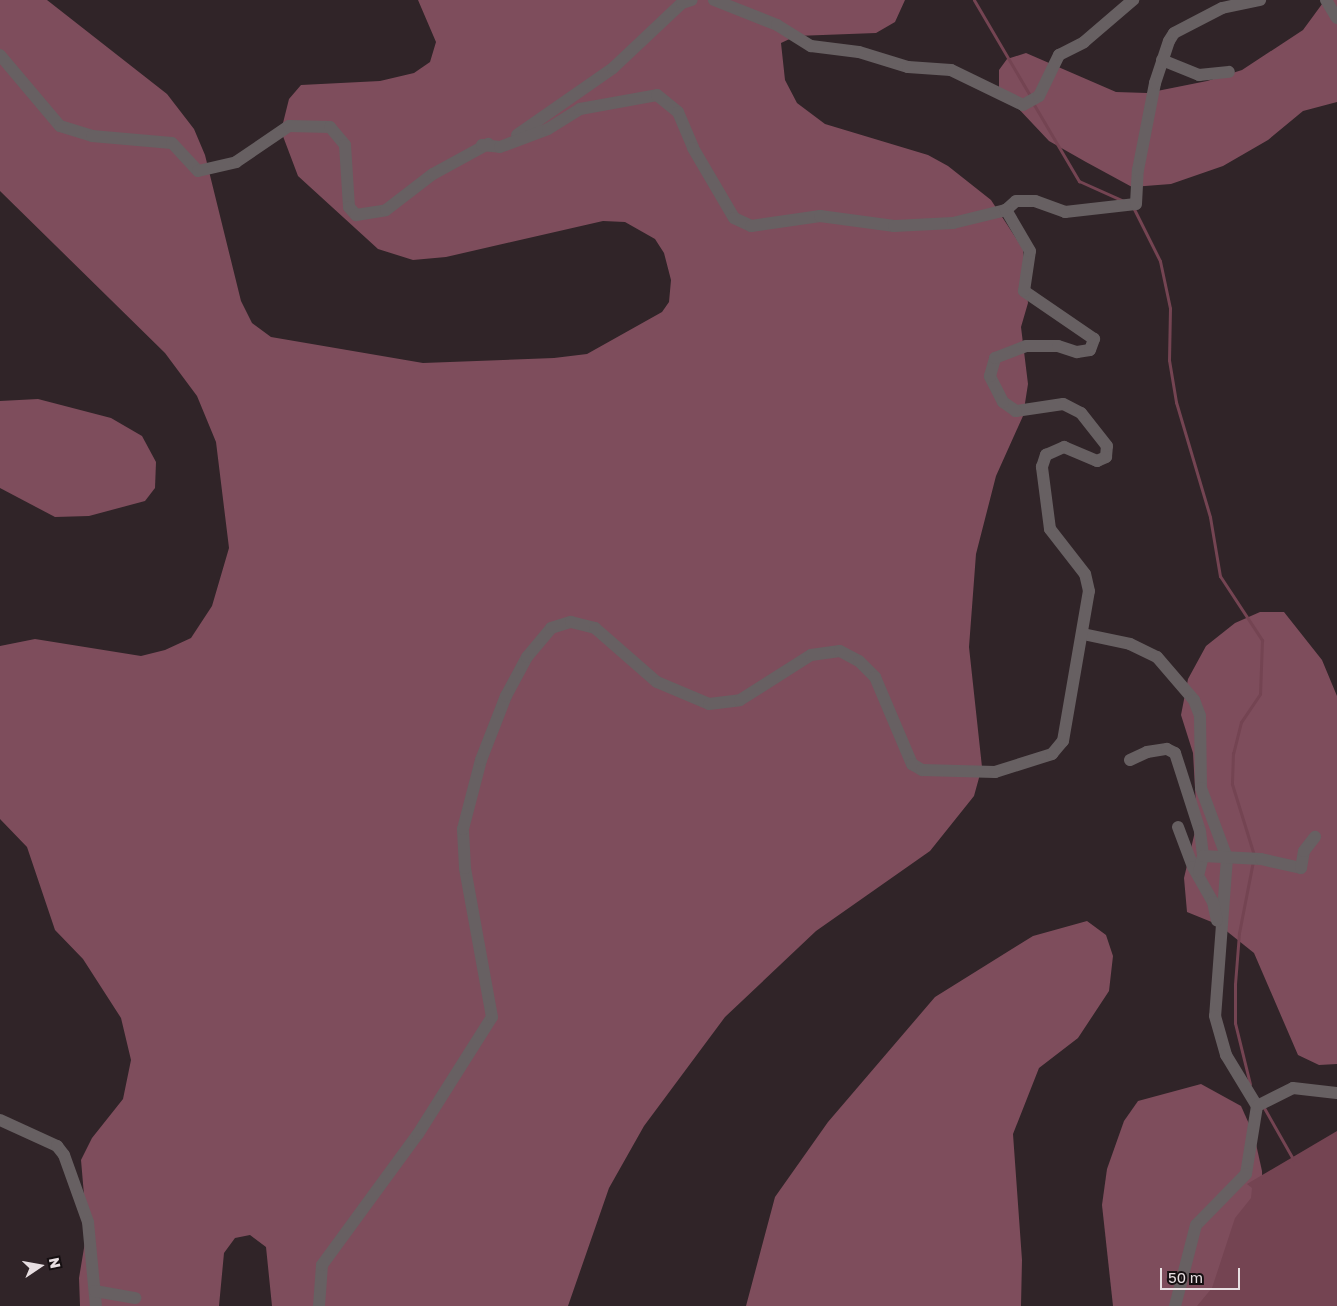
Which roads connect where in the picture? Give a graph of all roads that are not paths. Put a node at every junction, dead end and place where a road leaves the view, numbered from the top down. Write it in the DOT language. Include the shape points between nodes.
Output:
graph roads {
  1 [pos="692,0"];
  2 [pos="714,0"];
  3 [pos="1133,0"];
  4 [pos="1260,0"];
  5 [pos="1326,0"];
  6 [pos="1337,18"];
  7 [pos="0,55"];
  8 [pos="1162,60"];
  9 [pos="1229,72"];
  10 [pos="482,146"];
  11 [pos="1006,210"];
  12 [pos="1083,634"];
  13 [pos="1130,760"];
  14 [pos="1178,827"];
  15 [pos="1314,837"];
  16 [pos="1203,856"];
  17 [pos="1233,858"];
  18 [pos="1199,872"];
  19 [pos="1220,941"];
  20 [pos="1337,1093"];
  21 [pos="1257,1106"];
  22 [pos="0,1120"];
  23 [pos="95,1291"];
  24 [pos="135,1298"];
  25 [pos="96,1306"];
  26 [pos="319,1306"];
  27 [pos="1175,1306"];
  1 -- 10 [label="street" via="682,3 613,68 554,110 516,135"];
  2 -- 3 [label="street" via="776,25 811,46 859,52 908,68 951,70 1023,105 1039,96 1059,55 1084,42"];
  4 -- 8 [label="street" via="1222,8 1174,33"];
  5 -- 6 [label="street"];
  7 -- 10 [label="street" via="60,126 92,136 172,143 198,171 236,162 289,126 330,128 345,145 349,207 356,216 386,210"];
  8 -- 9 [label="street" via="1199,75"];
  8 -- 11 [label="street" via="1138,170 1136,204 1065,212 1035,201 1016,201"];
  10 -- 11 [label="street" via="500,147 516,141 580,109 657,95 678,112 693,148 734,218 751,226 820,216 894,226 953,223"];
  11 -- 12 [label="street" via="1030,251 1024,291 1094,339 1090,350 1077,352 1058,346 1026,346 995,358 990,376 1002,402 1016,411 1063,404 1081,413 1108,446 1106,457 1097,461 1064,447 1046,454 1042,467 1050,529 1085,574 1089,591"];
  12 -- 17 [label="street" via="1130,644 1157,657 1194,700 1200,716 1201,788"];
  12 -- 26 [label="street" via="1063,741 1052,754 995,772 922,770 912,764 875,677 859,661 840,652 811,655 740,700 709,704 658,682 595,628 570,622 551,628 528,657 506,696 481,760 463,828 465,868 492,1017 418,1134 322,1265"];
  13 -- 16 [label="street" via="1146,752 1166,749 1175,753 1200,831"];
  14 -- 18 [label="street"];
  15 -- 17 [label="street" via="1304,851 1301,868 1262,859"];
  16 -- 17 [label="street"];
  16 -- 18 [label="street"];
  17 -- 19 [label="street"];
  18 -- 19 [label="street" via="1213,902"];
  19 -- 21 [label="street" via="1215,1016 1219,1037"];
  20 -- 21 [label="street" via="1294,1088"];
  21 -- 27 [label="street" via="1246,1174 1196,1225"];
  22 -- 23 [label="street" via="57,1146 64,1155 88,1222"];
  23 -- 24 [label="street"];
  23 -- 25 [label="street"];
}
